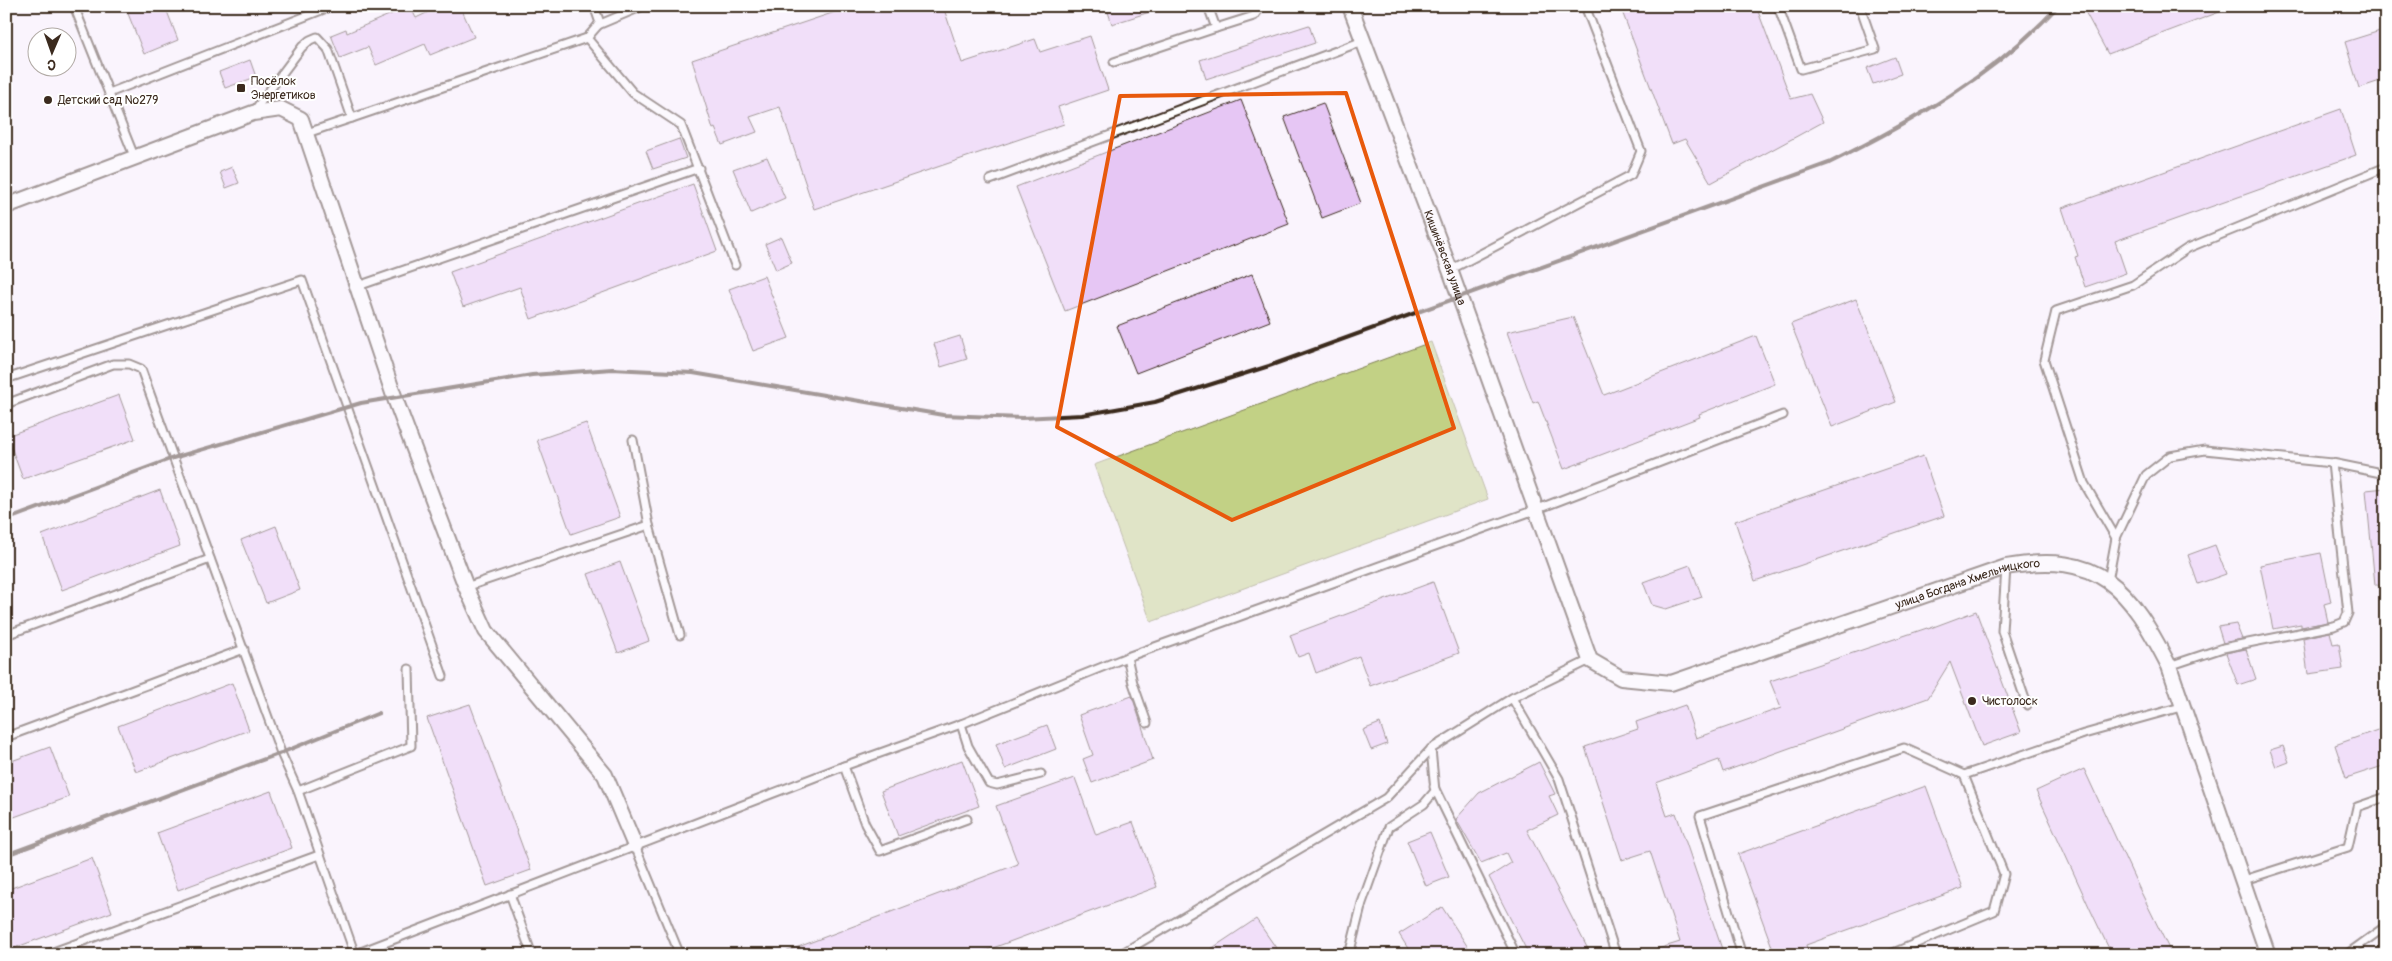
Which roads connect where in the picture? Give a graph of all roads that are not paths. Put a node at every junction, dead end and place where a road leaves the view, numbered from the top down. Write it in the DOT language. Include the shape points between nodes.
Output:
graph roads {
  1 [pos="74,6"];
  2 [pos="332,6"];
  3 [pos="594,6"];
  4 [pos="643,6"];
  5 [pos="1208,6"];
  6 [pos="1261,6"];
  7 [pos="1350,6"];
  8 [pos="1585,6"];
  9 [pos="1778,6"];
  10 [pos="1860,6"];
  11 [pos="600,23"];
  12 [pos="1216,28"];
  13 [pos="587,38"];
  14 [pos="1363,41"];
  15 [pos="1114,62"];
  16 [pos="109,93"];
  17 [pos="253,113"];
  18 [pos="352,118"];
  19 [pos="307,134"];
  20 [pos="134,156"];
  21 [pos="2386,167"];
  22 [pos="699,168"];
  23 [pos="990,180"];
  24 [pos="6,206"];
  25 [pos="735,265"];
  26 [pos="1450,270"];
  27 [pos="358,286"];
  28 [pos="6,379"];
  29 [pos="6,404"];
  30 [pos="1782,416"];
  31 [pos="633,440"];
  32 [pos="2332,463"];
  33 [pos="2386,474"];
  34 [pos="1535,510"];
  35 [pos="649,525"];
  36 [pos="2116,538"];
  37 [pos="210,559"];
  38 [pos="2006,567"];
  39 [pos="2108,581"];
  40 [pos="466,587"];
  41 [pos="6,635"];
  42 [pos="680,635"];
  43 [pos="244,649"];
  44 [pos="1127,657"];
  45 [pos="1590,660"];
  46 [pos="2169,666"];
  47 [pos="409,669"];
  48 [pos="444,676"];
  49 [pos="1512,698"];
  50 [pos="2027,705"];
  51 [pos="2181,707"];
  52 [pos="1147,723"];
  53 [pos="961,724"];
  54 [pos="6,737"];
  55 [pos="1431,749"];
  56 [pos="844,766"];
  57 [pos="1040,774"];
  58 [pos="1964,775"];
  59 [pos="298,790"];
  60 [pos="1434,791"];
  61 [pos="2386,797"];
  62 [pos="967,819"];
  63 [pos="635,846"];
  64 [pos="319,855"];
  65 [pos="2244,880"];
  66 [pos="510,894"];
  67 [pos="2386,926"];
  68 [pos="1740,950"];
  69 [pos="354,954"];
  70 [pos="45,955"];
  71 [pos="532,955"];
  72 [pos="680,955"];
  73 [pos="1119,955"];
  74 [pos="1349,955"];
  75 [pos="1516,955"];
  76 [pos="1616,955"];
  77 [pos="1888,955"];
  78 [pos="2268,955"];
  79 [pos="2346,955"];
  1 -- 16 [label="lane"];
  2 -- 16 [label="lane"];
  3 -- 11 [label="lane"];
  4 -- 11 [label="lane"];
  5 -- 12 [label="lane"];
  6 -- 12 [label="lane" via="1254,16"];
  7 -- 14 [label="street, Кишинёвская улица"];
  8 -- 26 [label="lane" via="1641,151 1631,175"];
  9 -- 10 [label="lane" via="1801,69 1875,49"];
  11 -- 13 [label="lane"];
  12 -- 15 [label="lane"];
  13 -- 18 [label="lane"];
  13 -- 22 [label="lane" via="633,93 681,125"];
  14 -- 23 [label="lane"];
  14 -- 26 [label="street, Кишинёвская улица"];
  16 -- 20 [label="lane"];
  17 -- 18 [label="lane" via="302,47 317,38 328,49"];
  17 -- 19 [label="street" via="282,109 300,119"];
  17 -- 20 [label="street"];
  18 -- 19 [label="lane"];
  19 -- 27 [label="street"];
  20 -- 24 [label="street"];
  21 -- 36 [label="lane" via="2188,248 2133,284 2056,311 2044,360 2084,484"];
  22 -- 25 [label="lane"];
  22 -- 27 [label="lane"];
  26 -- 34 [label="street, Кишинёвская улица"];
  27 -- 40 [label="street" via="394,396"];
  28 -- 48 [label="lane" via="302,280"];
  29 -- 37 [label="lane" via="113,364 129,364 141,369"];
  30 -- 34 [label="lane"];
  31 -- 35 [label="lane"];
  32 -- 33 [label="lane"];
  32 -- 36 [label="lane" via="2205,450 2170,456 2146,475"];
  32 -- 46 [label="lane" via="2348,613 2344,622 2223,648"];
  34 -- 44 [label="lane"];
  34 -- 45 [label="street"];
  35 -- 40 [label="lane"];
  35 -- 42 [label="lane"];
  36 -- 39 [label="lane"];
  37 -- 41 [label="lane"];
  37 -- 43 [label="lane"];
  38 -- 39 [label="street, улица Богдана Хмельницкого" via="2047,562 2069,564"];
  38 -- 45 [label="street, улица Богдана Хмельницкого" via="1671,683 1621,678"];
  38 -- 50 [label="lane" via="2002,632"];
  39 -- 46 [label="street, улица Богдана Хмельницкого" via="2133,604"];
  40 -- 63 [label="street" via="486,631 605,775"];
  43 -- 54 [label="lane"];
  43 -- 59 [label="lane"];
  44 -- 52 [label="lane"];
  44 -- 53 [label="lane"];
  45 -- 49 [label="lane"];
  46 -- 51 [label="street, улица Богдана Хмельницкого"];
  47 -- 59 [label="lane" via="411,746"];
  49 -- 55 [label="lane"];
  49 -- 76 [label="lane" via="1559,779"];
  51 -- 58 [label="lane" via="2084,734"];
  51 -- 65 [label="street, улица Богдана Хмельницкого"];
  53 -- 56 [label="lane"];
  53 -- 57 [label="lane" via="968,746 989,783 997,785"];
  55 -- 60 [label="lane"];
  55 -- 73 [label="lane" via="1386,798"];
  56 -- 62 [label="lane" via="865,824 880,851"];
  56 -- 63 [label="lane"];
  58 -- 68 [label="lane" via="1904,748 1700,816"];
  58 -- 77 [label="lane" via="2004,874 1994,911"];
  59 -- 64 [label="lane"];
  60 -- 74 [label="lane" via="1424,804 1389,827 1362,903"];
  60 -- 75 [label="lane"];
  61 -- 65 [label="lane" via="2358,807 2348,847"];
  63 -- 66 [label="lane"];
  63 -- 72 [label="lane"];
  64 -- 69 [label="lane"];
  64 -- 70 [label="lane"];
  65 -- 78 [label="street, улица Богдана Хмельницкого"];
  66 -- 69 [label="lane"];
  66 -- 71 [label="lane"];
  67 -- 79 [label="lane"];
}
